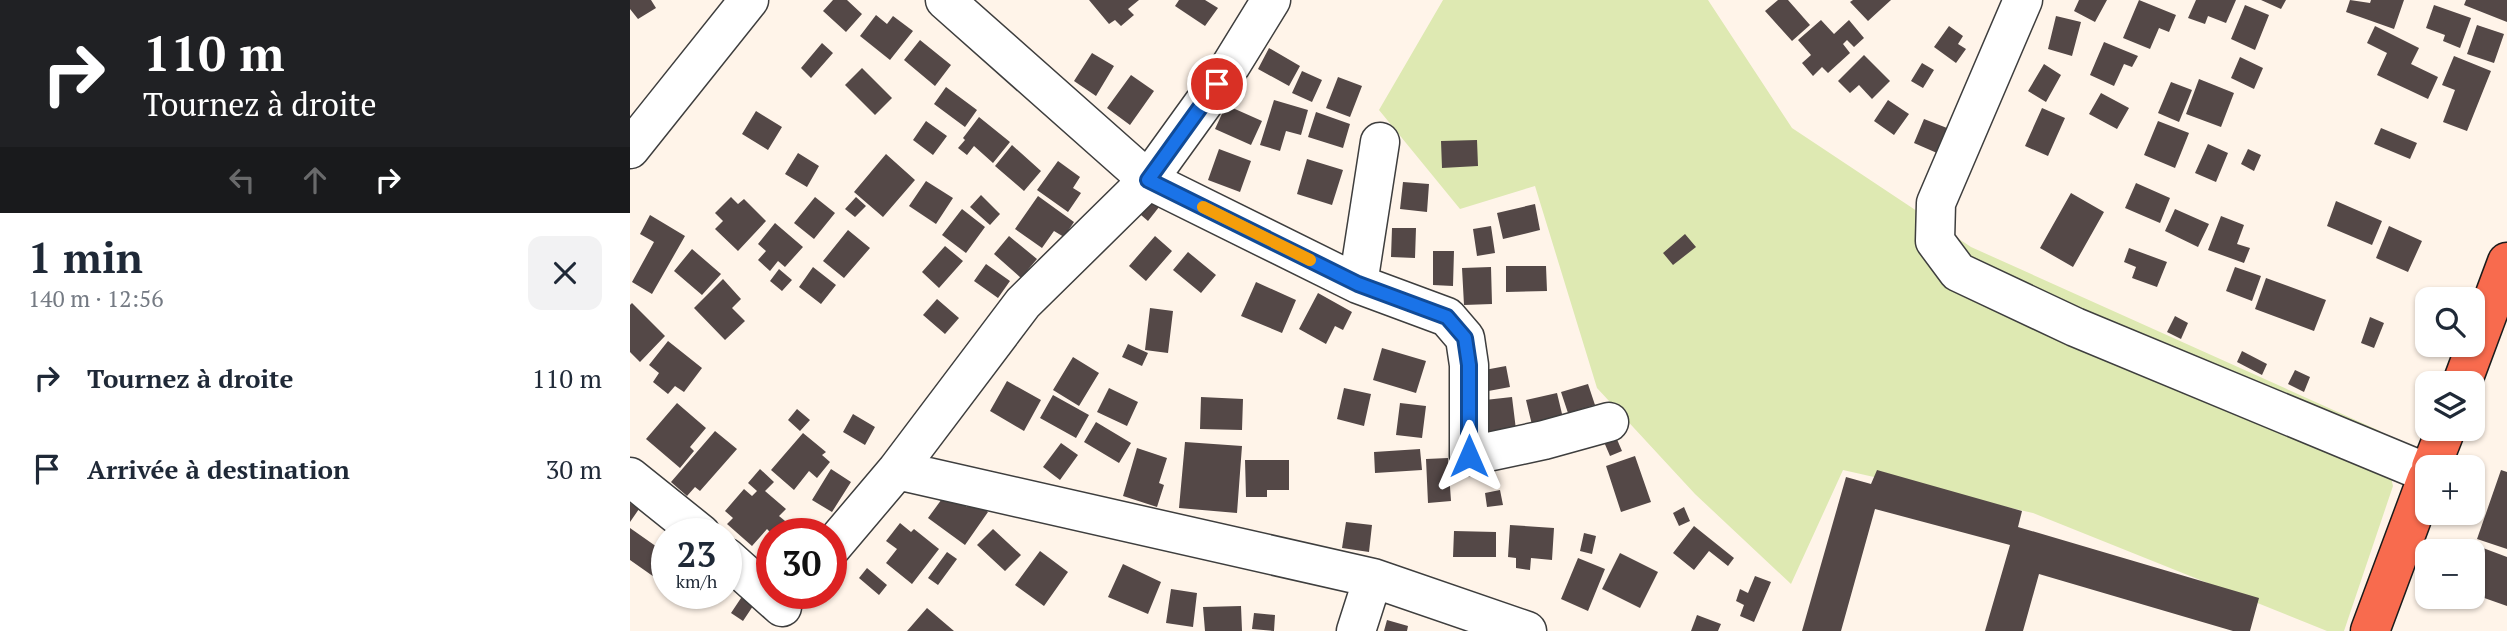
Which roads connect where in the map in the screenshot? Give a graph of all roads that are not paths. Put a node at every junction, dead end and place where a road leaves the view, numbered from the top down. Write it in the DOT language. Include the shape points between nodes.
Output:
graph roads {
  1 [pos="749,0"];
  2 [pos="945,0"];
  3 [pos="1271,0"];
  4 [pos="2023,0"];
  5 [pos="1380,142"];
  6 [pos="630,149"];
  7 [pos="1148,180"];
  8 [pos="2507,262"];
  9 [pos="1358,284"];
  10 [pos="2466,371"];
  11 [pos="1609,422"];
  12 [pos="2415,468"];
  13 [pos="897,470"];
  14 [pos="630,477"];
  15 [pos="2415,510"];
  16 [pos="681,518"];
  17 [pos="847,529"];
  18 [pos="742,573"];
  19 [pos="1373,578"];
  20 [pos="779,610"];
  21 [pos="1356,631"];
  22 [pos="1527,631"];
  23 [pos="2370,631"];
  1 -- 6 [label="street"];
  2 -- 7 [label="street"];
  3 -- 7 [label="street" via="1231,65"];
  4 -- 12 [label="street" via="1936,203 1936,241 1958,272 2075,327"];
  5 -- 9 [label="street"];
  7 -- 9 [label="street"];
  7 -- 13 [label="street" via="1023,303"];
  8 -- 10 [label="highway"];
  9 -- 11 [label="street" via="1447,317 1465,338 1469,456"];
  13 -- 17 [label="street"];
  13 -- 19 [label="street"];
  14 -- 16 [label="street"];
  15 -- 23 [label="highway"];
  18 -- 20 [label="street"];
  19 -- 21 [label="street"];
  19 -- 22 [label="street"];
}
